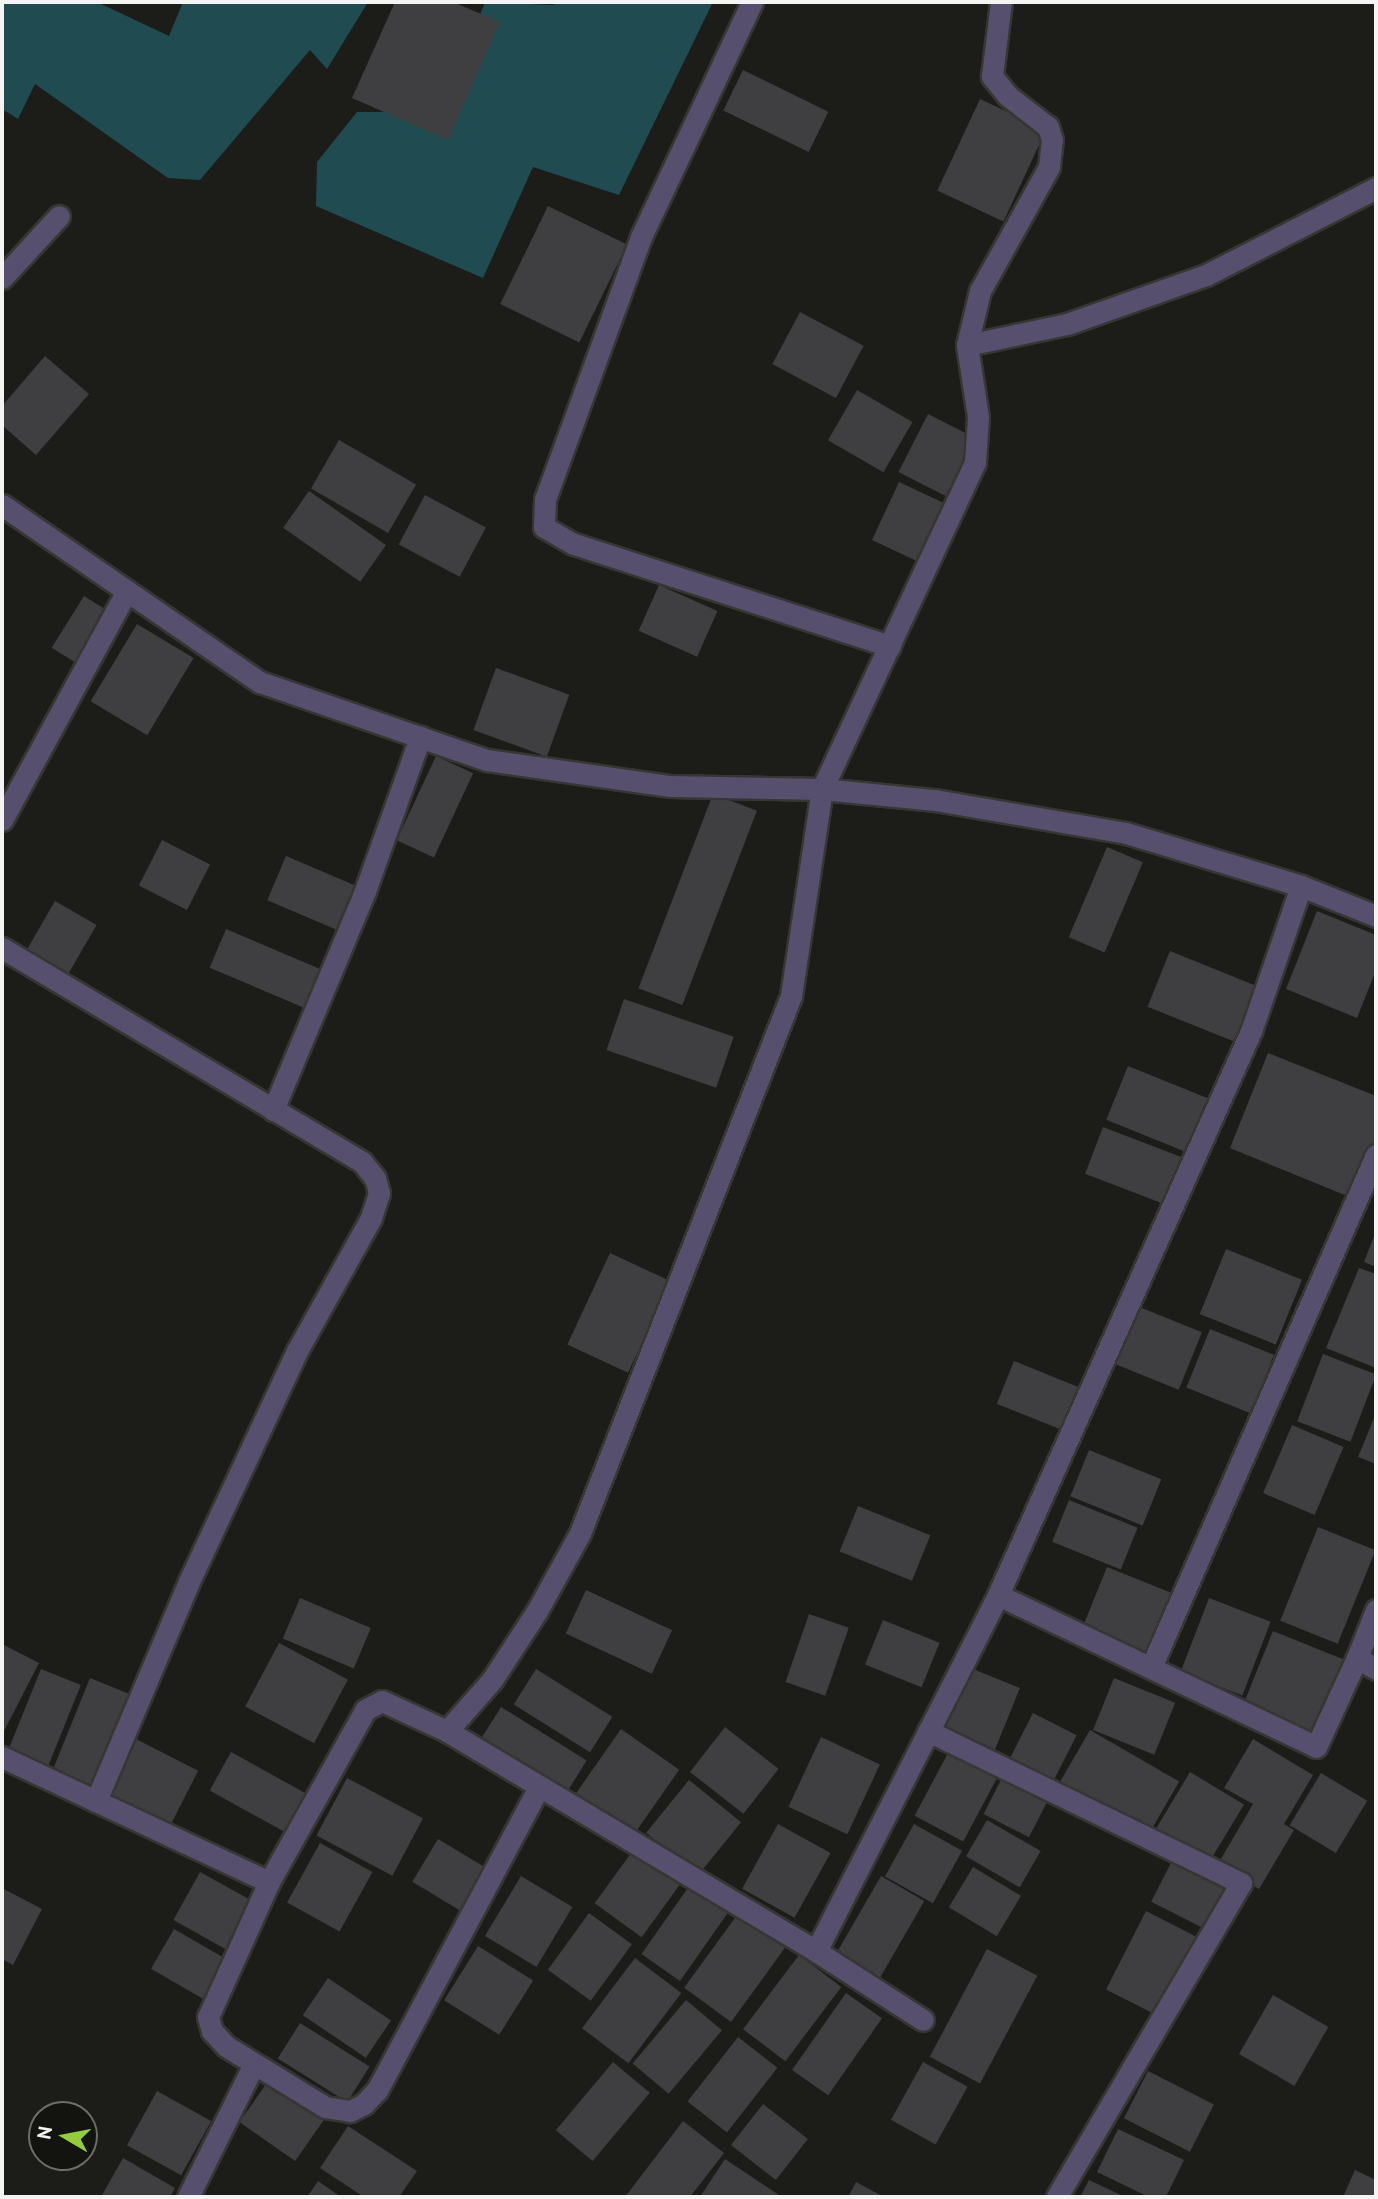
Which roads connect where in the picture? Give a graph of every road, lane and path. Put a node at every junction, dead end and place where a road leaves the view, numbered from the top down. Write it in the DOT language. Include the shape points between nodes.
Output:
graph roads {
  1 [pos="752,2"];
  2 [pos="1001,2"];
  3 [pos="1376,188"];
  4 [pos="59,216"];
  5 [pos="2,278"];
  6 [pos="967,345"];
  7 [pos="2,505"];
  8 [pos="127,591"];
  9 [pos="890,646"];
  10 [pos="420,737"];
  11 [pos="822,789"];
  12 [pos="2,820"];
  13 [pos="1301,886"];
  14 [pos="1376,916"];
  15 [pos="2,948"];
  16 [pos="272,1110"];
  17 [pos="1376,1155"];
  18 [pos="998,1595"];
  19 [pos="1376,1610"];
  20 [pos="1357,1658"];
  21 [pos="1152,1665"];
  22 [pos="1376,1669"];
  23 [pos="447,1731"];
  24 [pos="928,1731"];
  25 [pos="2,1757"];
  26 [pos="539,1787"];
  27 [pos="96,1801"];
  28 [pos="269,1882"];
  29 [pos="816,1951"];
  30 [pos="923,2020"];
  31 [pos="254,2064"];
  32 [pos="188,2197"];
  33 [pos="1057,2197"];
  1 -- 9 [label="street" via="641,237 542,515 544,527 573,544"];
  2 -- 6 [label="street" via="992,76 1008,96 1043,122 1052,140 1049,167 980,291"];
  3 -- 6 [label="street" via="1206,275 1066,324"];
  4 -- 5 [label="street"];
  6 -- 9 [label="street" via="978,417 975,462"];
  7 -- 8 [label="street"];
  8 -- 10 [label="street" via="260,682"];
  8 -- 12 [label="street"];
  9 -- 11 [label="street"];
  10 -- 11 [label="street" via="487,760 670,786"];
  10 -- 16 [label="street" via="365,891"];
  11 -- 13 [label="street" via="935,800 1126,833"];
  11 -- 23 [label="street" via="790,996 580,1533 499,1668"];
  13 -- 14 [label="street"];
  13 -- 18 [label="street" via="1245,1043"];
  15 -- 16 [label="street"];
  16 -- 27 [label="street" via="362,1162 379,1193 371,1217 296,1351 194,1571"];
  17 -- 21 [label="street"];
  18 -- 21 [label="street"];
  18 -- 24 [label="street"];
  19 -- 20 [label="street"];
  20 -- 21 [label="street" via="1316,1747"];
  20 -- 22 [label="street"];
  23 -- 26 [label="street"];
  23 -- 28 [label="street" via="383,1701 372,1703"];
  24 -- 29 [label="street"];
  24 -- 33 [label="street" via="1241,1883"];
  25 -- 27 [label="street"];
  26 -- 29 [label="street"];
  26 -- 31 [label="street" via="377,2090 364,2104 350,2111 325,2107"];
  27 -- 28 [label="street"];
  28 -- 31 [label="street" via="208,2017 212,2031"];
  29 -- 30 [label="street"];
  31 -- 32 [label="street"];
}
